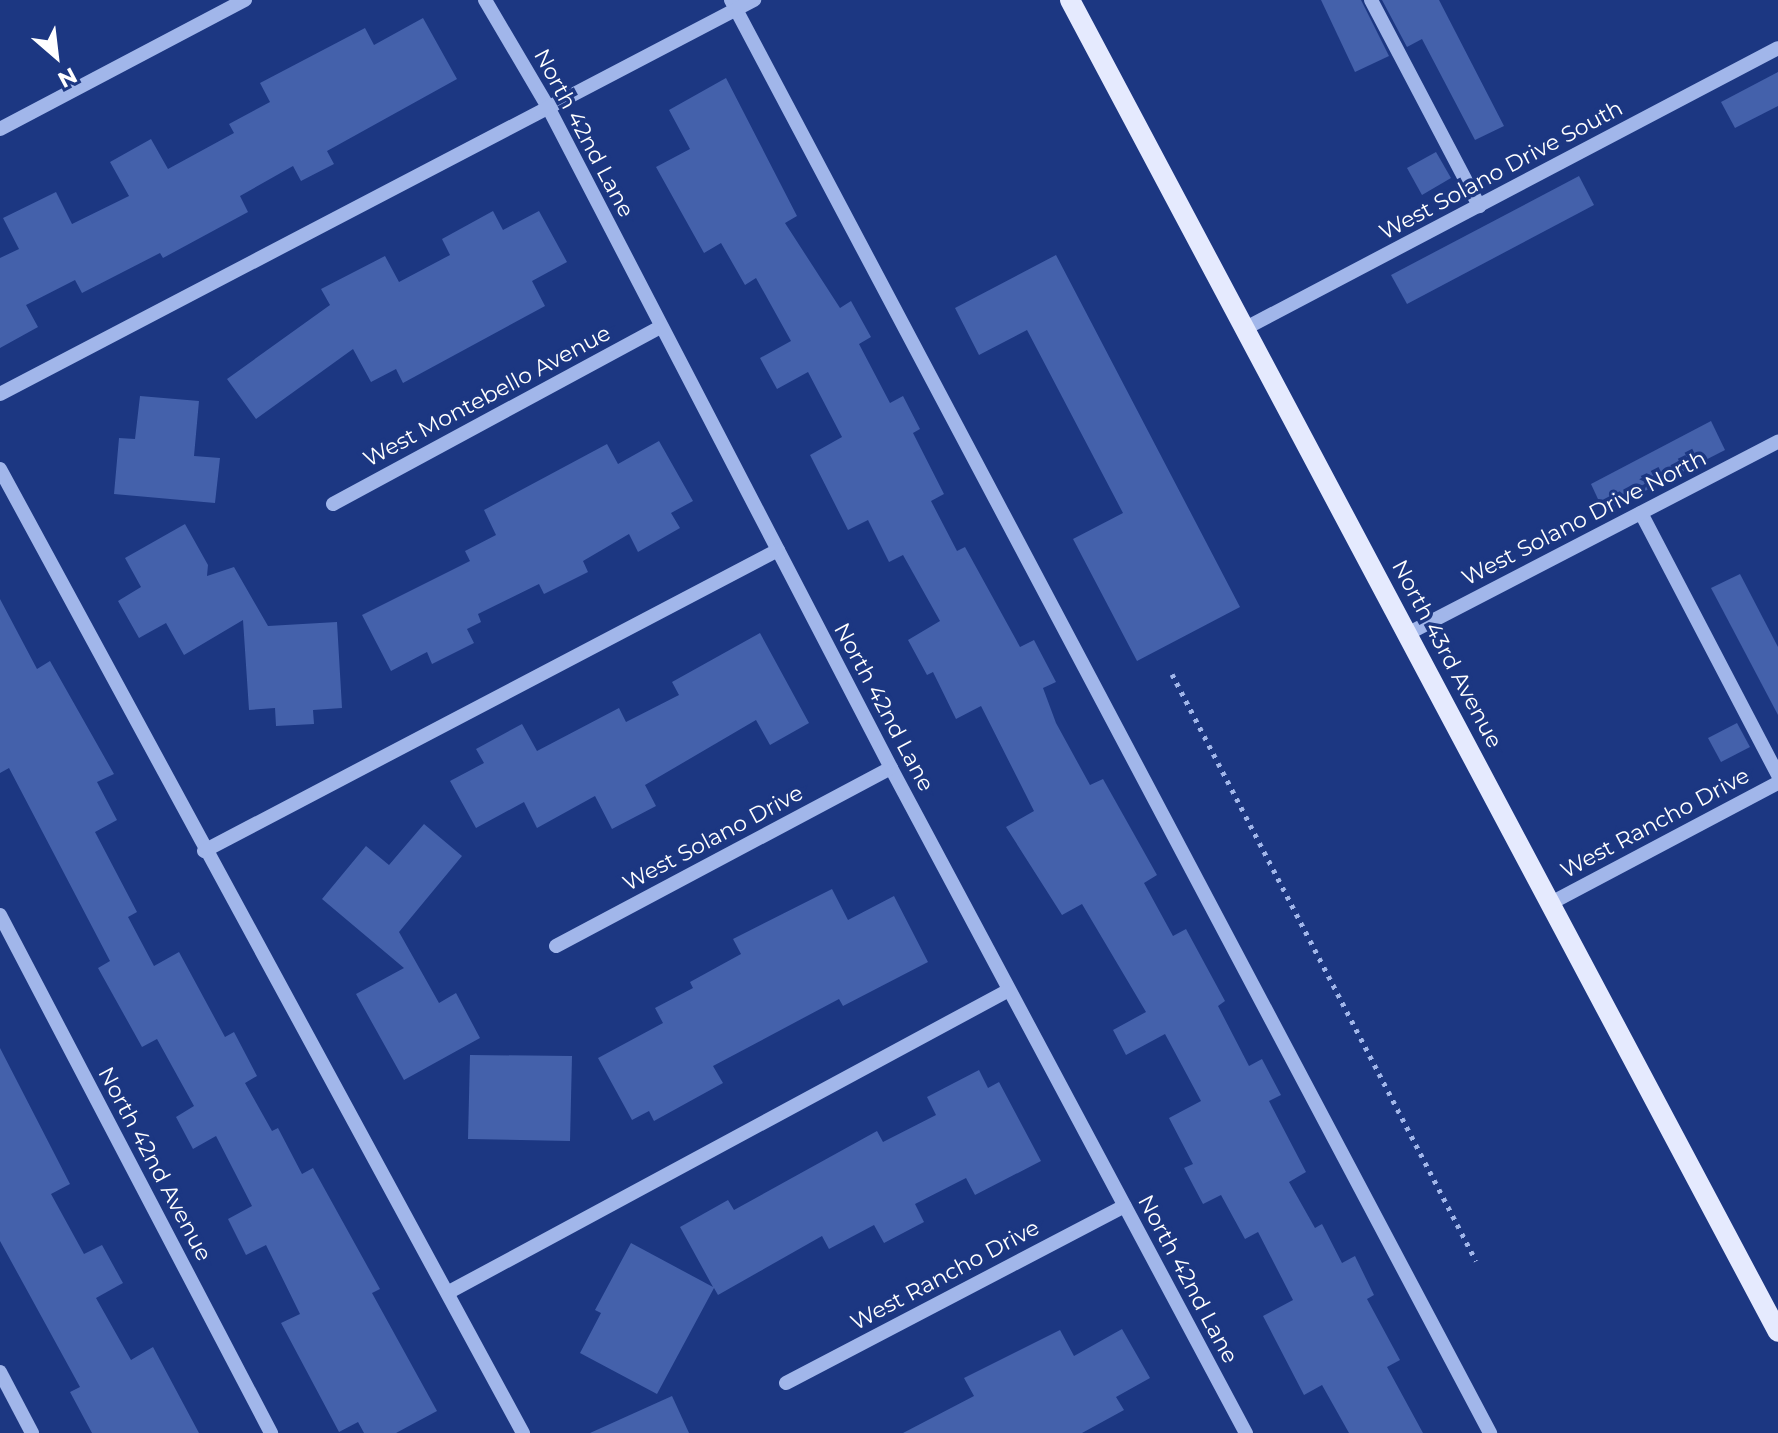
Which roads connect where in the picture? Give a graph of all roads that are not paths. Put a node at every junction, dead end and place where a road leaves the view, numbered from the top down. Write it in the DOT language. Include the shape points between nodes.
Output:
graph roads {
  1 [pos="245,0"];
  2 [pos="485,0"];
  3 [pos="754,0"];
  4 [pos="1070,0"];
  5 [pos="1371,0"];
  6 [pos="733,5"];
  7 [pos="1778,48"];
  8 [pos="548,107"];
  9 [pos="0,129"];
  10 [pos="1479,206"];
  11 [pos="661,327"];
  12 [pos="1244,329"];
  13 [pos="0,394"];
  14 [pos="1778,442"];
  15 [pos="0,469"];
  16 [pos="333,504"];
  17 [pos="1641,513"];
  18 [pos="778,550"];
  19 [pos="1409,633"];
  20 [pos="891,768"];
  21 [pos="1778,775"];
  22 [pos="1778,783"];
  23 [pos="204,851"];
  24 [pos="1551,903"];
  25 [pos="0,915"];
  26 [pos="556,946"];
  27 [pos="1009,990"];
  28 [pos="1124,1206"];
  29 [pos="449,1292"];
  30 [pos="1778,1332"];
  31 [pos="0,1372"];
  32 [pos="786,1383"];
  33 [pos="1241,1431"];
  34 [pos="32,1433"];
  35 [pos="271,1433"];
  36 [pos="523,1433"];
  37 [pos="1490,1433"];
  1 -- 9 [label="street"];
  2 -- 8 [label="street, North 42nd Lane"];
  3 -- 6 [label="street"];
  4 -- 12 [label="main road, North 43rd Avenue"];
  5 -- 10 [label="street"];
  6 -- 8 [label="street"];
  6 -- 37 [label="street"];
  7 -- 10 [label="street, West Solano Drive South"];
  8 -- 11 [label="street, North 42nd Lane"];
  8 -- 13 [label="street"];
  10 -- 12 [label="street, West Solano Drive South"];
  11 -- 16 [label="street, West Montebello Avenue"];
  11 -- 18 [label="street, North 42nd Lane"];
  12 -- 19 [label="main road, North 43rd Avenue"];
  14 -- 17 [label="street, West Solano Drive North"];
  15 -- 23 [label="street"];
  17 -- 19 [label="street, West Solano Drive North"];
  17 -- 21 [label="street"];
  18 -- 20 [label="street, North 42nd Lane"];
  18 -- 23 [label="street"];
  19 -- 24 [label="main road, North 43rd Avenue"];
  20 -- 26 [label="street, West Solano Drive"];
  20 -- 27 [label="street, North 42nd Lane"];
  22 -- 24 [label="street, West Rancho Drive"];
  23 -- 29 [label="street"];
  24 -- 30 [label="main road, North 43rd Avenue"];
  25 -- 35 [label="street, North 42nd Avenue"];
  27 -- 28 [label="street, North 42nd Lane"];
  27 -- 29 [label="street"];
  28 -- 32 [label="street, West Rancho Drive"];
  28 -- 33 [label="street, North 42nd Lane"];
  29 -- 36 [label="street"];
  31 -- 34 [label="street"];
}
